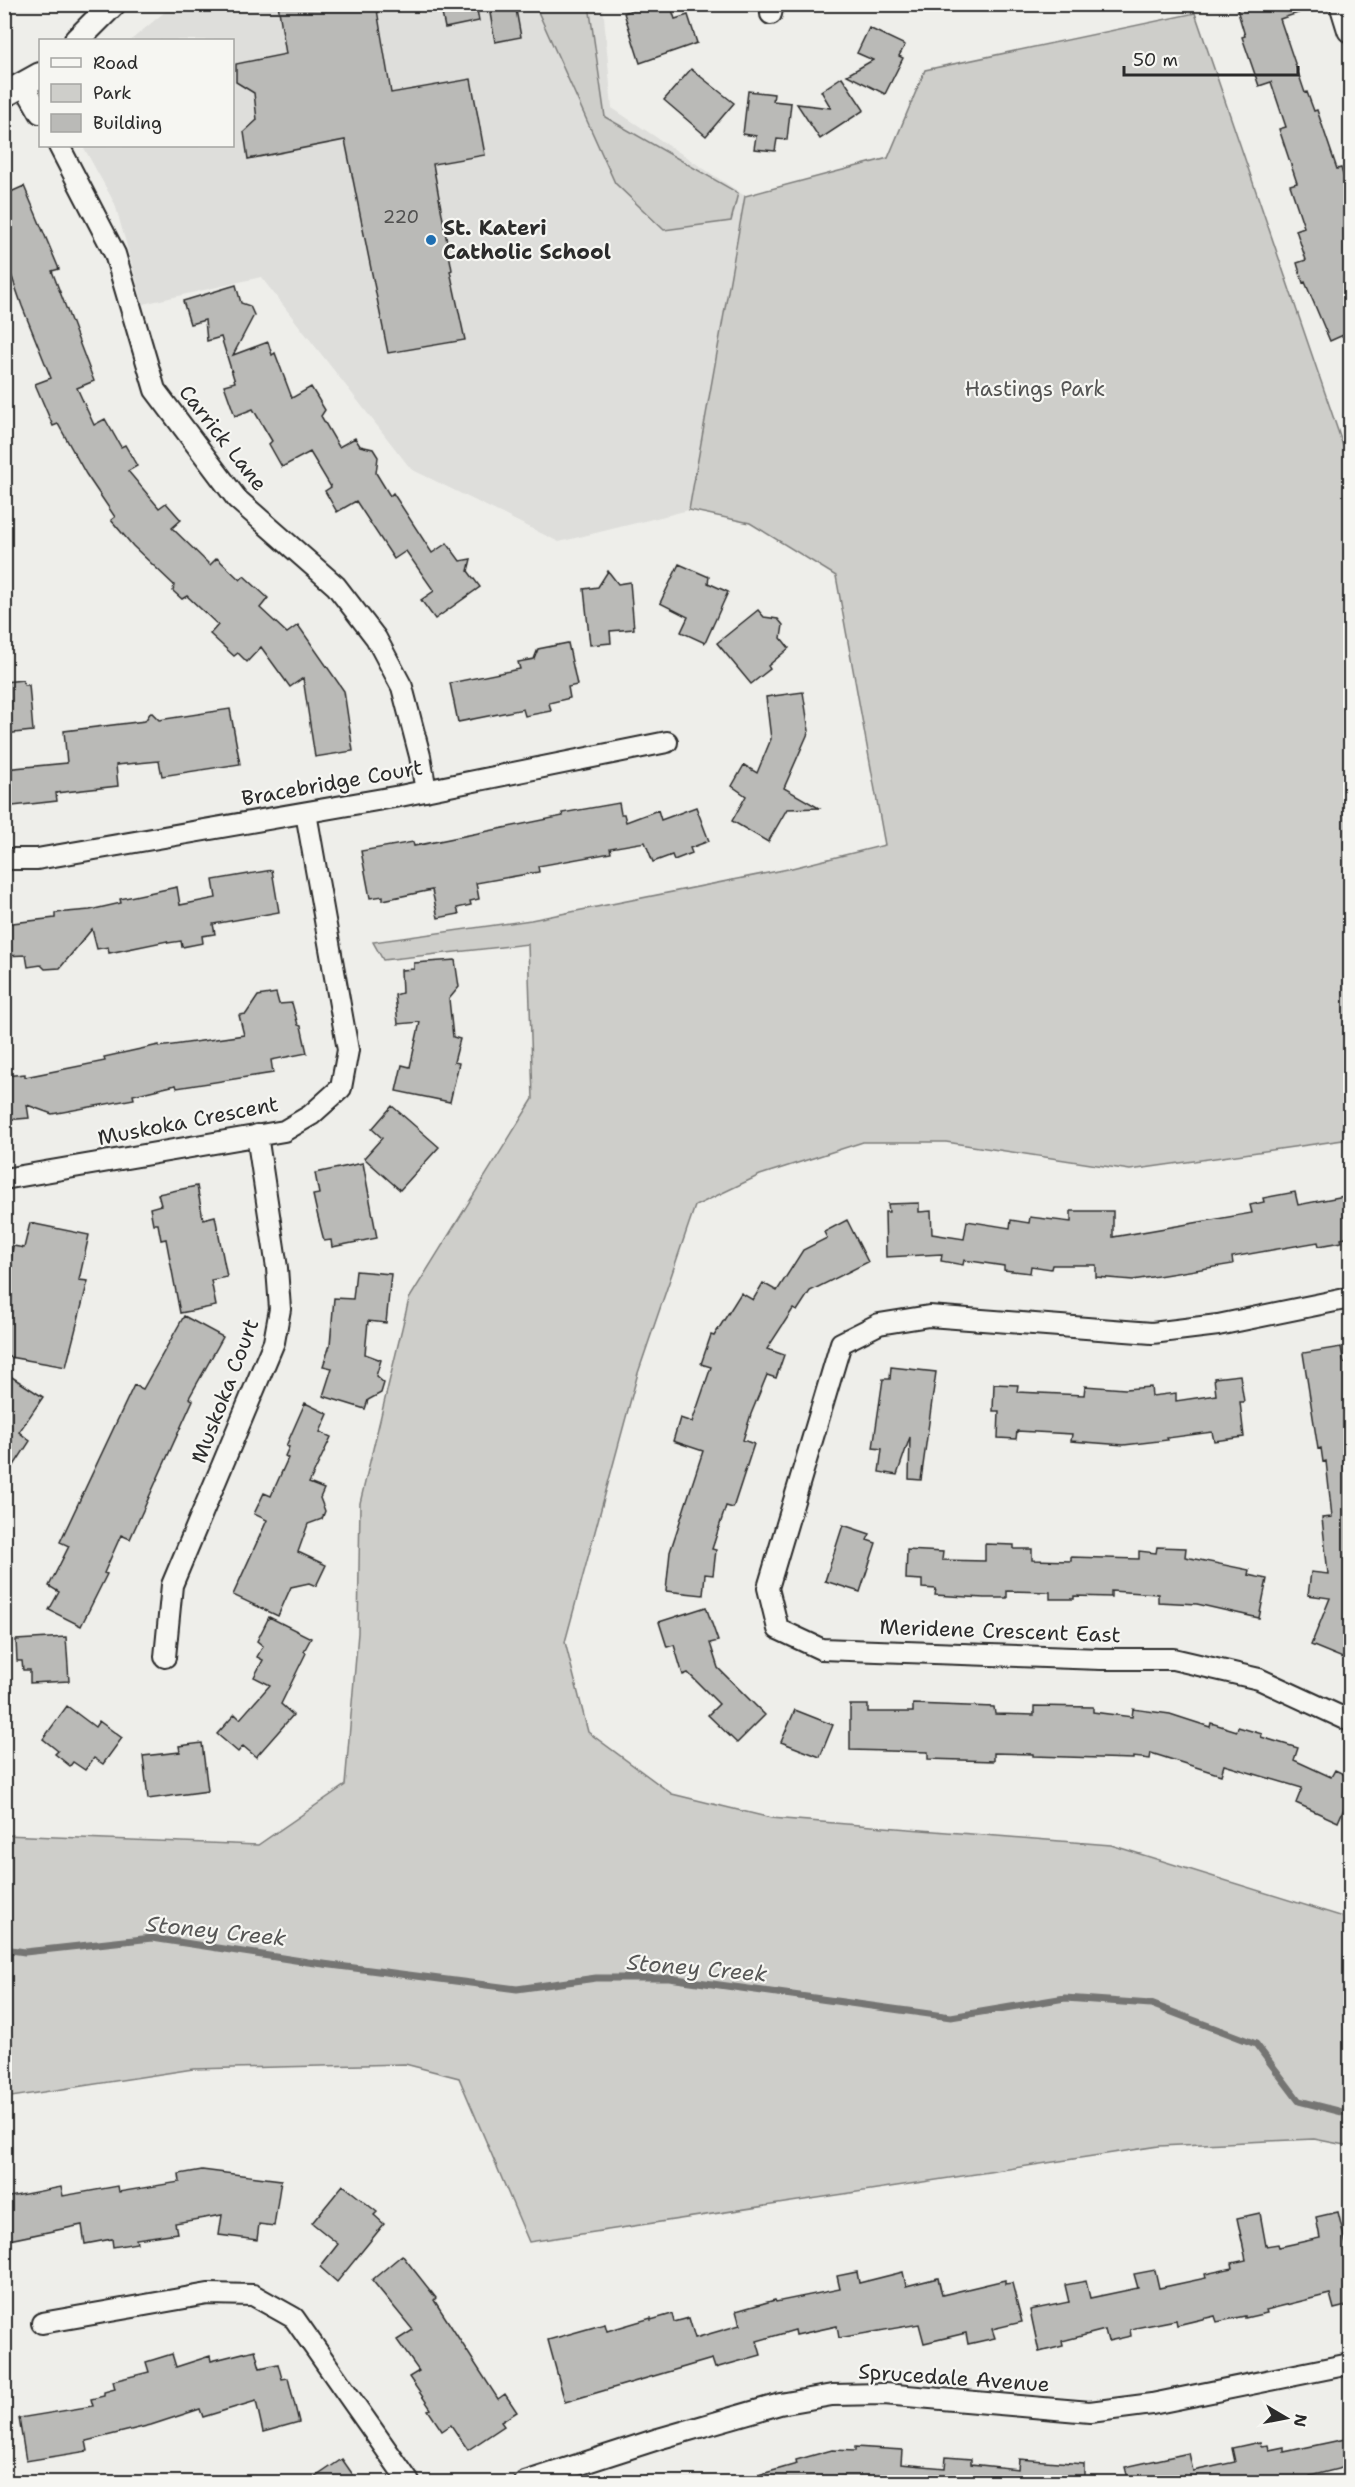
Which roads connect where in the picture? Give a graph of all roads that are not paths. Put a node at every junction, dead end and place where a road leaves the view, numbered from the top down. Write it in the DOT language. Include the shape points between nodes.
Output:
graph roads {
  1 [pos="113,4"];
  2 [pos="1342,4"];
  3 [pos="1350,30"];
  4 [pos="78,39"];
  5 [pos="23,85"];
  6 [pos="39,111"];
  7 [pos="60,147"];
  8 [pos="666,742"];
  9 [pos="426,791"];
  10 [pos="306,813"];
  11 [pos="4,859"];
  12 [pos="257,1135"];
  13 [pos="4,1179"];
  14 [pos="1350,1298"];
  15 [pos="165,1657"];
  16 [pos="1350,1722"];
  17 [pos="42,2323"];
  18 [pos="1350,2364"];
  19 [pos="408,2482"];
  20 [pos="525,2482"];
  1 -- 4 [label="street"];
  2 -- 3 [label="street"];
  5 -- 6 [label="street"];
  7 -- 9 [label="street, Carrick Lane" via="115,254 155,390 237,499 336,586 376,638 402,687"];
  8 -- 9 [label="street, Bracebridge Court"];
  9 -- 10 [label="street, Bracebridge Court"];
  10 -- 11 [label="street, Bracebridge Court" via="37,859"];
  10 -- 12 [label="street, Muskoka Crescent" via="348,1050 341,1088 311,1115 284,1131"];
  12 -- 13 [label="street, Muskoka Crescent"];
  12 -- 15 [label="street, Muskoka Court" via="277,1268 278,1320 264,1368 172,1585"];
  14 -- 16 [label="street, Meridene Crescent East" via="1218,1325 1152,1333 929,1316 879,1324 841,1343 768,1588 778,1629 821,1649 1173,1659 1259,1679"];
  17 -- 19 [label="street" via="208,2294 254,2295 294,2318"];
  18 -- 20 [label="street, Sprucedale Avenue" via="1152,2404 1090,2412 884,2394 832,2395 780,2404"];
}
